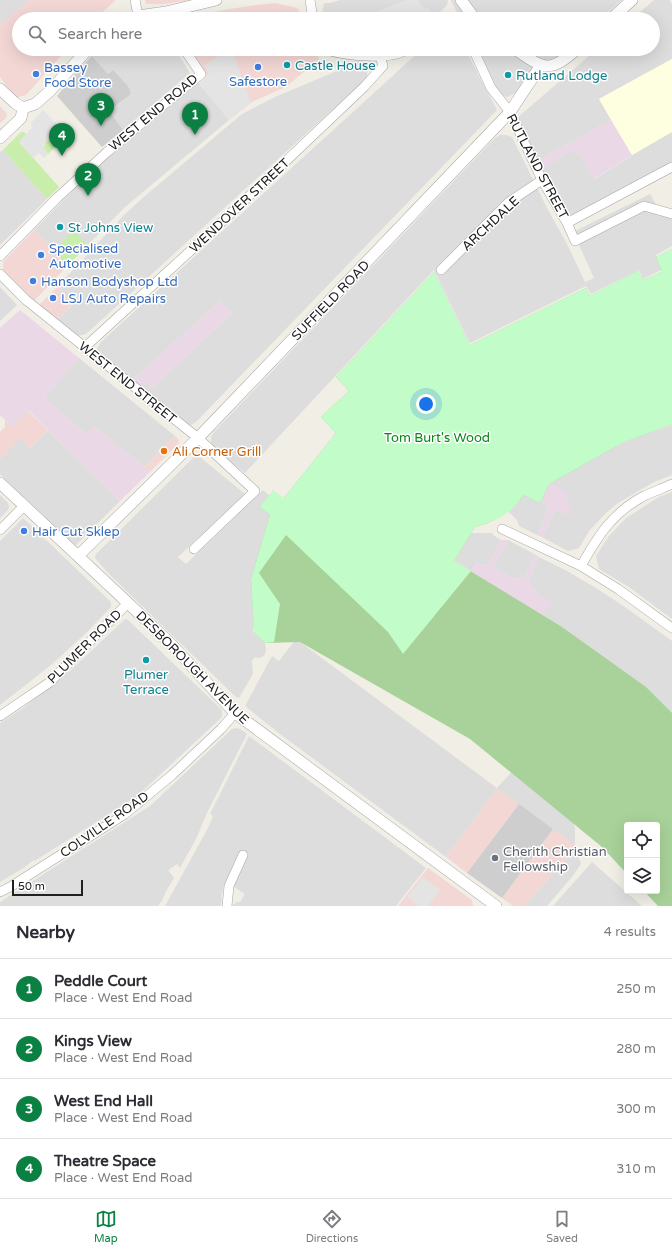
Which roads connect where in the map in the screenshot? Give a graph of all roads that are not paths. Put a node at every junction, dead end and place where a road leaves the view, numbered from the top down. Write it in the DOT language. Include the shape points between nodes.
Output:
graph roads {
  1 [pos="134,0"];
  2 [pos="216,0"];
  3 [pos="310,0"];
  4 [pos="461,0"];
  5 [pos="632,0"];
  6 [pos="201,1"];
  7 [pos="135,12"];
  8 [pos="166,12"];
  9 [pos="311,12"];
  10 [pos="470,12"];
  11 [pos="619,12"];
  12 [pos="82,56"];
  13 [pos="189,56"];
  14 [pos="380,56"];
  15 [pos="476,56"];
  16 [pos="525,56"];
  17 [pos="567,56"];
  18 [pos="541,65"];
  19 [pos="0,83"];
  20 [pos="0,89"];
  21 [pos="19,105"];
  22 [pos="510,112"];
  23 [pos="0,138"];
  24 [pos="672,168"];
  25 [pos="542,180"];
  26 [pos="672,214"];
  27 [pos="567,223"];
  28 [pos="0,256"];
  29 [pos="441,270"];
  30 [pos="0,274"];
  31 [pos="85,347"];
  32 [pos="198,438"];
  33 [pos="0,483"];
  34 [pos="672,484"];
  35 [pos="24,506"];
  36 [pos="502,529"];
  37 [pos="0,530"];
  38 [pos="194,549"];
  39 [pos="78,556"];
  40 [pos="581,566"];
  41 [pos="128,603"];
  42 [pos="672,628"];
  43 [pos="235,713"];
  44 [pos="0,716"];
  45 [pos="243,855"];
  46 [pos="0,892"];
  47 [pos="227,906"];
  48 [pos="494,906"];
  1 -- 7 [label="street"];
  2 -- 6 [label="street"];
  3 -- 9 [label="street"];
  4 -- 10 [label="street"];
  5 -- 11 [label="street"];
  6 -- 8 [label="street"];
  12 -- 21 [label="street" via="35,104"];
  13 -- 28 [label="street, WEST END ROAD" via="201,74 106,152"];
  14 -- 31 [label="street, WENDOVER STREET" via="383,66 364,87"];
  15 -- 22 [label="street, RUTLAND STREET" via="491,88"];
  16 -- 18 [label="street"];
  17 -- 18 [label="street" via="556,64"];
  18 -- 22 [label="street, SUFFIELD ROAD"];
  19 -- 21 [label="street"];
  20 -- 21 [label="street"];
  21 -- 23 [label="street" via="21,118"];
  22 -- 25 [label="street, RUTLAND STREET"];
  22 -- 32 [label="street, SUFFIELD ROAD"];
  24 -- 27 [label="street, RUTLAND STREET"];
  25 -- 27 [label="street, RUTLAND STREET"];
  25 -- 29 [label="street, ARCHDALE" via="509,202"];
  26 -- 27 [label="street" via="644,206 575,241"];
  30 -- 31 [label="street, WEST END STREET" via="26,300"];
  31 -- 32 [label="street, WEST END STREET"];
  32 -- 38 [label="street, WEST END STREET" via="255,491"];
  32 -- 39 [label="street, SUFFIELD ROAD"];
  33 -- 35 [label="street, DESBOROUGH AVENUE"];
  34 -- 40 [label="street" via="643,497 617,515 596,539"];
  35 -- 37 [label="street"];
  35 -- 39 [label="street, DESBOROUGH AVENUE"];
  36 -- 40 [label="street"];
  39 -- 41 [label="street, DESBOROUGH AVENUE"];
  40 -- 42 [label="street"];
  41 -- 43 [label="street, DESBOROUGH AVENUE"];
  41 -- 44 [label="street, PLUMER ROAD" via="50,682"];
  43 -- 46 [label="street, COLVILLE ROAD" via="172,775 125,814"];
  43 -- 48 [label="street, DESBOROUGH AVENUE"];
  45 -- 47 [label="street" via="229,886"];
}
